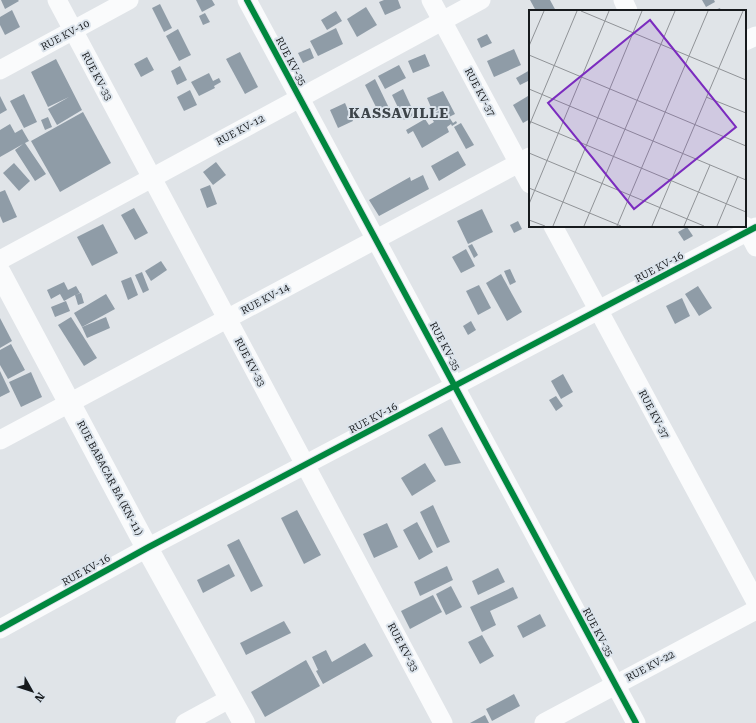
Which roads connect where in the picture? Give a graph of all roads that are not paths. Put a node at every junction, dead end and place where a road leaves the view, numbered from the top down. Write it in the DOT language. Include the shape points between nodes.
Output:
graph roads {
  1 [pos="57,0"];
  2 [pos="129,0"];
  3 [pos="247,0"];
  4 [pos="431,0"];
  5 [pos="481,0"];
  6 [pos="623,0"];
  7 [pos="628,10"];
  8 [pos="442,21"];
  9 [pos="73,30"];
  10 [pos="756,36"];
  11 [pos="746,41"];
  12 [pos="0,70"];
  13 [pos="299,98"];
  14 [pos="524,160"];
  15 [pos="152,178"];
  16 [pos="529,180"];
  17 [pos="554,227"];
  18 [pos="751,233"];
  19 [pos="376,239"];
  20 [pos="0,260"];
  21 [pos="0,273"];
  22 [pos="599,310"];
  23 [pos="227,319"];
  24 [pos="455,386"];
  25 [pos="70,402"];
  26 [pos="0,440"];
  27 [pos="306,465"];
  28 [pos="147,548"];
  29 [pos="756,602"];
  30 [pos="756,610"];
  31 [pos="0,629"];
  32 [pos="615,685"];
  33 [pos="231,698"];
  34 [pos="185,723"];
  35 [pos="244,723"];
  36 [pos="444,723"];
  37 [pos="544,723"];
  38 [pos="636,723"];
  1 -- 9 [label="street, RUE KV-33"];
  2 -- 9 [label="street, RUE KV-10"];
  3 -- 13 [label="street, RUE KV-35"];
  4 -- 8 [label="street, RUE KV-37"];
  5 -- 8 [label="street, RUE KV-12"];
  6 -- 7 [label="street"];
  8 -- 13 [label="street, RUE KV-12"];
  8 -- 14 [label="street, RUE KV-37"];
  9 -- 12 [label="street, RUE KV-10"];
  9 -- 15 [label="street, RUE KV-33"];
  10 -- 11 [label="street"];
  13 -- 15 [label="street, RUE KV-12"];
  13 -- 19 [label="street, RUE KV-35"];
  14 -- 16 [label="street, RUE KV-37"];
  14 -- 19 [label="street, RUE KV-14"];
  15 -- 20 [label="street, RUE KV-12"];
  15 -- 23 [label="street, RUE KV-33"];
  17 -- 22 [label="street, RUE KV-37"];
  18 -- 22 [label="street, RUE KV-16"];
  19 -- 23 [label="street, RUE KV-14"];
  19 -- 24 [label="street, RUE KV-35"];
  21 -- 25 [label="street, RUE BABACAR BA (KN-11)"];
  22 -- 24 [label="street, RUE KV-16"];
  22 -- 29 [label="street, RUE KV-37"];
  23 -- 25 [label="street, RUE KV-14"];
  23 -- 27 [label="street, RUE KV-33"];
  24 -- 27 [label="street, RUE KV-16"];
  24 -- 32 [label="street, RUE KV-35"];
  25 -- 26 [label="street, RUE KV-14"];
  25 -- 28 [label="street, RUE BABACAR BA (KN-11)"];
  27 -- 28 [label="street, RUE KV-16"];
  27 -- 36 [label="street, RUE KV-33"];
  28 -- 31 [label="street, RUE KV-16"];
  28 -- 33 [label="street, RUE BABACAR BA (KN-11)"];
  30 -- 32 [label="street, RUE KV-22"];
  32 -- 37 [label="street, RUE KV-22"];
  32 -- 38 [label="street, RUE KV-35"];
  33 -- 34 [label="street"];
  33 -- 35 [label="street, RUE BABACAR BA (KN-11)"];
}
